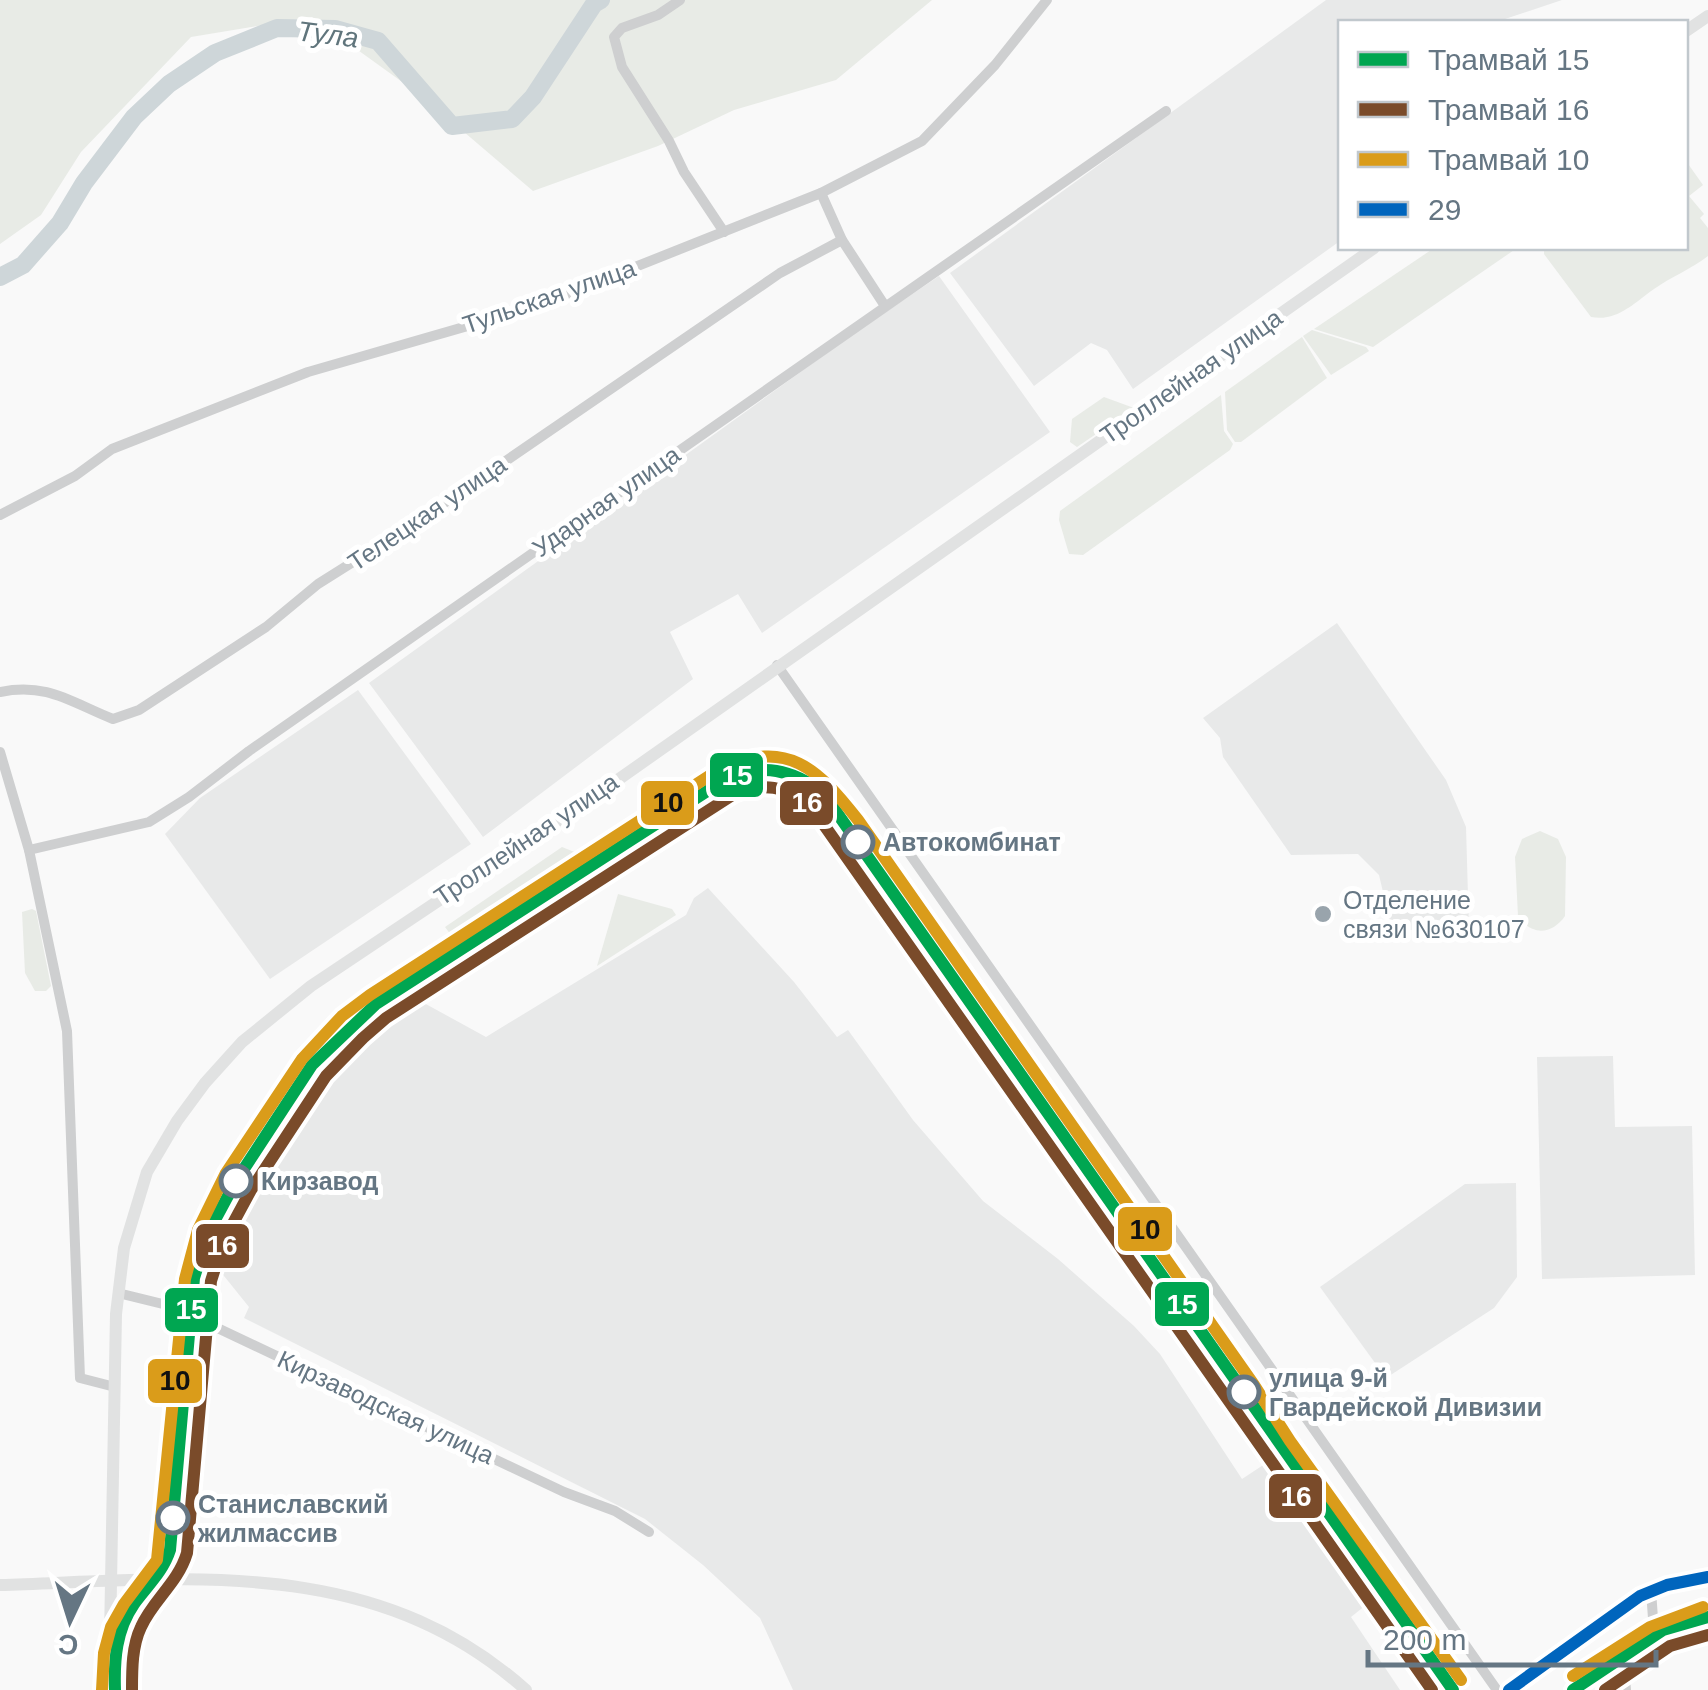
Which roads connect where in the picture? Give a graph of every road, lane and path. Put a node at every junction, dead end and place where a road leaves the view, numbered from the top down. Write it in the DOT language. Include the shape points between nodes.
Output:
graph roads {
  1 [pos="680,0"];
  2 [pos="1048,0"];
  3 [pos="1166,111"];
  4 [pos="821,193"];
  5 [pos="724,232"];
  6 [pos="842,240"];
  7 [pos="1371,250"];
  8 [pos="884,306"];
  9 [pos="0,514"];
  10 [pos="777,666"];
  11 [pos="0,692"];
  12 [pos="0,752"];
  13 [pos="30,850"];
  14 [pos="118,1293"];
  15 [pos="114,1388"];
  16 [pos="649,1532"];
  17 [pos="1708,1577"];
  18 [pos="111,1582"];
  19 [pos="0,1585"];
  20 [pos="1651,1590"];
  21 [pos="108,1690"];
  22 [pos="526,1690"];
  23 [pos="1497,1690"];
  24 [pos="1510,1690"];
  25 [pos="1626,1690"];
  1 -- 5 [label="street" via="614,37 622,68"];
  2 -- 4 [label="street, Тульская улица" via="922,142"];
  3 -- 8 [label="street, Ударная улица"];
  4 -- 5 [label="street, Тульская улица"];
  4 -- 6 [label="street"];
  5 -- 9 [label="street, Тульская улица" via="537,306 308,372 112,449"];
  6 -- 8 [label="street"];
  6 -- 11 [label="street, Телецкая улица" via="780,272 139,710 113,719 54,693 22,687"];
  7 -- 10 [label="main road, Троллейная улица"];
  8 -- 13 [label="street, Ударная улица" via="189,797 149,822"];
  10 -- 14 [label="main road, Троллейная улица" via="378,939 242,1042 196,1096 147,1172"];
  10 -- 23 [label="street"];
  12 -- 13 [label="street"];
  13 -- 15 [label="street" via="67,1031 80,1378"];
  14 -- 15 [label="main road, Троллейная улица"];
  14 -- 16 [label="street, Кирзаводская улица" via="171,1306"];
  15 -- 18 [label="main road, Троллейная улица"];
  17 -- 20 [label="main road"];
  18 -- 19 [label="main road"];
  18 -- 21 [label="main road, Троллейная улица"];
  18 -- 22 [label="main road" via="259,1581 329,1590 451,1636"];
  20 -- 24 [label="main road"];
  20 -- 25 [label="street" via="1656,1662 1632,1666"];
}
